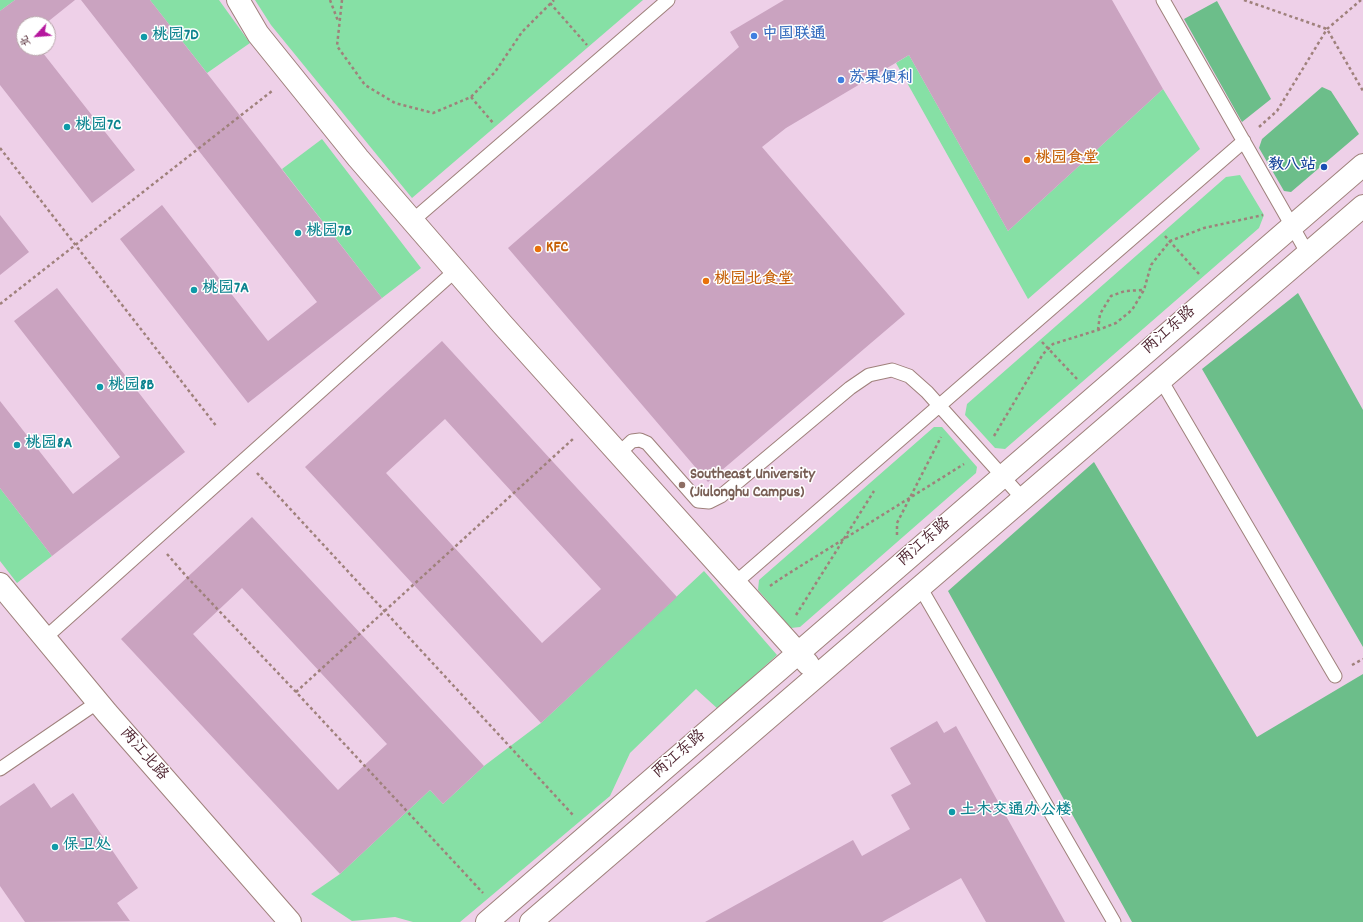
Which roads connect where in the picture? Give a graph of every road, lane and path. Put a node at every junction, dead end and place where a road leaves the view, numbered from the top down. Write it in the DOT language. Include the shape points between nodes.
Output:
graph roads {
  1 [pos="238,0"];
  2 [pos="330,0"];
  3 [pos="342,0"];
  4 [pos="554,0"];
  5 [pos="668,0"];
  6 [pos="1163,0"];
  7 [pos="1244,0"];
  8 [pos="1361,0"];
  9 [pos="550,3"];
  10 [pos="339,24"];
  11 [pos="1327,29"];
  12 [pos="599,59"];
  13 [pos="291,75"];
  14 [pos="1363,91"];
  15 [pos="471,97"];
  16 [pos="506,139"];
  17 [pos="1244,141"];
  18 [pos="0,148"];
  19 [pos="1363,165"];
  20 [pos="1363,206"];
  21 [pos="1288,218"];
  22 [pos="1152,220"];
  23 [pos="412,221"];
  24 [pos="1170,241"];
  25 [pos="75,245"];
  26 [pos="1308,254"];
  27 [pos="455,271"];
  28 [pos="1144,290"];
  29 [pos="1215,292"];
  30 [pos="0,304"];
  31 [pos="1029,328"];
  32 [pos="1098,330"];
  33 [pos="1048,349"];
  34 [pos="1161,380"];
  35 [pos="1094,397"];
  36 [pos="939,405"];
  37 [pos="951,418"];
  38 [pos="590,423"];
  39 [pos="217,427"];
  40 [pos="980,452"];
  41 [pos="618,454"];
  42 [pos="244,459"];
  43 [pos="1003,476"];
  44 [pos="875,489"];
  45 [pos="910,498"];
  46 [pos="1023,498"];
  47 [pos="155,539"];
  48 [pos="842,540"];
  49 [pos="904,561"];
  50 [pos="735,583"];
  51 [pos="0,584"];
  52 [pos="920,586"];
  53 [pos="751,600"];
  54 [pos="385,611"];
  55 [pos="783,636"];
  56 [pos="45,638"];
  57 [pos="799,654"];
  58 [pos="818,675"];
  59 [pos="1335,676"];
  60 [pos="296,692"];
  61 [pos="98,702"];
  62 [pos="0,770"];
  63 [pos="590,833"];
  64 [pos="493,916"];
  65 [pos="290,922"];
  66 [pos="531,922"];
  67 [pos="1114,922"];
  1 -- 13 [label="street" via="258,34"];
  2 -- 10 [label="path"];
  3 -- 10 [label="path"];
  4 -- 9 [label="path"];
  5 -- 12 [label="lane"];
  6 -- 17 [label="lane"];
  7 -- 11 [label="path"];
  8 -- 11 [label="path"];
  9 -- 12 [label="path"];
  9 -- 15 [label="path" via="522,32 495,72"];
  10 -- 15 [label="path" via="337,46 364,85 395,103 433,113"];
  11 -- 14 [label="path"];
  11 -- 17 [label="path" via="1277,111"];
  12 -- 16 [label="lane"];
  13 -- 23 [label="street"];
  13 -- 25 [label="path"];
  15 -- 16 [label="path"];
  16 -- 23 [label="lane"];
  17 -- 21 [label="lane"];
  17 -- 22 [label="lane"];
  18 -- 25 [label="path"];
  19 -- 21 [label="street, 两江东路"];
  20 -- 26 [label="street, 两江东路"];
  21 -- 24 [label="path" via="1204,228"];
  21 -- 26 [label="lane"];
  21 -- 29 [label="street, 两江东路"];
  22 -- 24 [label="path"];
  22 -- 31 [label="lane"];
  23 -- 27 [label="street"];
  24 -- 28 [label="path" via="1151,265"];
  24 -- 29 [label="path"];
  25 -- 30 [label="path"];
  25 -- 39 [label="path"];
  26 -- 34 [label="street, 两江东路"];
  27 -- 38 [label="street"];
  27 -- 42 [label="lane"];
  28 -- 32 [label="path" via="1132,310 1116,323"];
  28 -- 32 [label="path" via="1125,291 1111,296 1100,314"];
  29 -- 35 [label="street, 两江东路"];
  31 -- 33 [label="path"];
  31 -- 36 [label="lane"];
  32 -- 33 [label="path" via="1053,344"];
  33 -- 35 [label="path"];
  33 -- 40 [label="path" via="995,434"];
  34 -- 46 [label="street, 两江东路"];
  34 -- 59 [label="lane"];
  35 -- 43 [label="street, 两江东路"];
  36 -- 37 [label="lane"];
  36 -- 41 [label="lane" via="910,376 892,370 869,375 721,496 710,502 698,501 646,443 640,440 632,441"];
  36 -- 50 [label="lane"];
  37 -- 40 [label="lane"];
  37 -- 45 [label="path"];
  38 -- 41 [label="street"];
  38 -- 54 [label="path"];
  40 -- 43 [label="lane"];
  40 -- 45 [label="path"];
  41 -- 50 [label="street"];
  42 -- 47 [label="lane"];
  42 -- 54 [label="path"];
  43 -- 46 [label="lane"];
  43 -- 49 [label="street, 两江东路"];
  44 -- 48 [label="path"];
  45 -- 48 [label="path"];
  45 -- 49 [label="path" via="896,523"];
  46 -- 52 [label="street, 两江东路"];
  47 -- 56 [label="lane"];
  47 -- 60 [label="path" via="187,577"];
  48 -- 53 [label="path" via="783,576"];
  48 -- 55 [label="path"];
  49 -- 57 [label="street, 两江东路"];
  50 -- 53 [label="street"];
  51 -- 56 [label="street, 两江北路"];
  52 -- 58 [label="street, 两江东路"];
  52 -- 67 [label="lane"];
  53 -- 55 [label="street"];
  54 -- 60 [label="path"];
  54 -- 63 [label="path"];
  55 -- 57 [label="street"];
  56 -- 61 [label="street, 两江北路"];
  57 -- 58 [label="street"];
  57 -- 63 [label="street, 两江东路"];
  58 -- 66 [label="street, 两江东路"];
  60 -- 64 [label="path"];
  61 -- 62 [label="lane"];
  61 -- 65 [label="street, 两江北路"];
  63 -- 64 [label="street, 两江东路"];
}
